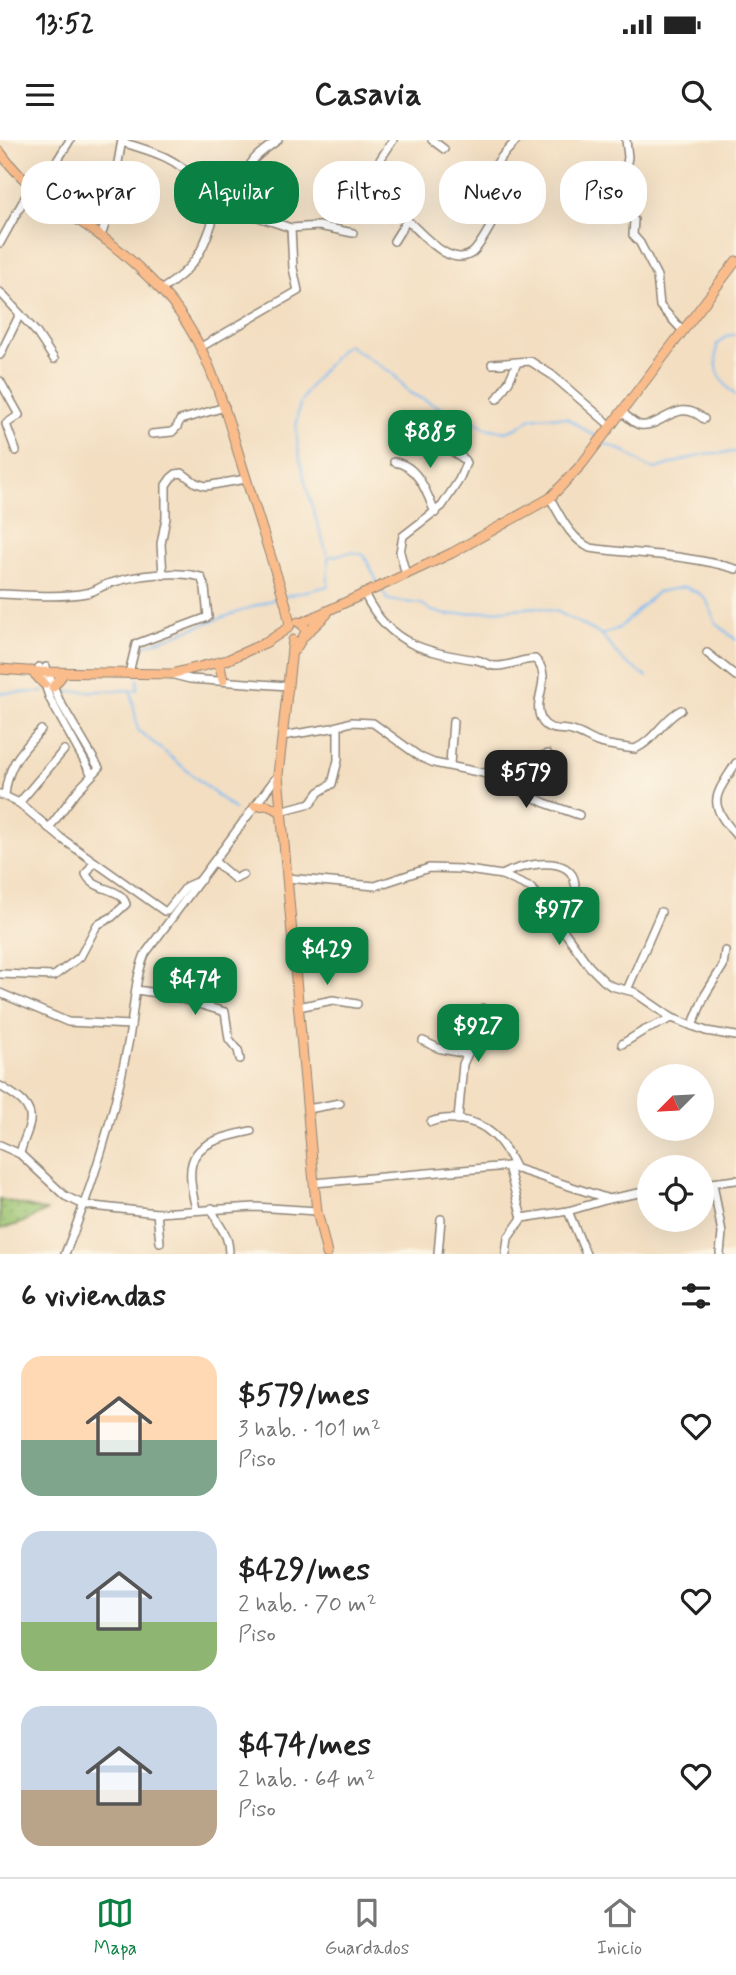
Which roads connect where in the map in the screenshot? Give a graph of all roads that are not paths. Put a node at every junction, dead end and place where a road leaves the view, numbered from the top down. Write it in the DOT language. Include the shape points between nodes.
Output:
graph roads {
  1 [pos="70,140"];
  2 [pos="278,140"];
  3 [pos="393,140"];
  4 [pos="432,140"];
  5 [pos="517,140"];
  6 [pos="625,140"];
  7 [pos="122,141"];
  8 [pos="444,149"];
  9 [pos="0,152"];
  10 [pos="57,161"];
  11 [pos="379,161"];
  12 [pos="174,162"];
  13 [pos="21,176"];
  14 [pos="21,206"];
  15 [pos="83,224"];
  16 [pos="212,224"];
  17 [pos="291,228"];
  18 [pos="353,233"];
  19 [pos="102,236"];
  20 [pos="394,241"];
  21 [pos="0,243"];
  22 [pos="736,261"];
  23 [pos="161,290"];
  24 [pos="0,292"];
  25 [pos="19,314"];
  26 [pos="684,331"];
  27 [pos="201,347"];
  28 [pos="0,355"];
  29 [pos="54,359"];
  30 [pos="517,363"];
  31 [pos="503,364"];
  32 [pos="0,381"];
  33 [pos="497,399"];
  34 [pos="225,407"];
  35 [pos="622,412"];
  36 [pos="704,419"];
  37 [pos="611,426"];
  38 [pos="416,427"];
  39 [pos="152,434"];
  40 [pos="16,451"];
  41 [pos="394,462"];
  42 [pos="246,479"];
  43 [pos="550,498"];
  44 [pos="435,513"];
  45 [pos="736,569"];
  46 [pos="163,575"];
  47 [pos="407,575"];
  48 [pos="370,593"];
  49 [pos="0,594"];
  50 [pos="332,609"];
  51 [pos="294,625"];
  52 [pos="297,639"];
  53 [pos="267,642"];
  54 [pos="707,653"];
  55 [pos="219,662"];
  56 [pos="0,667"];
  57 [pos="41,670"];
  58 [pos="64,673"];
  59 [pos="130,673"];
  60 [pos="171,674"];
  61 [pos="736,676"];
  62 [pos="223,680"];
  63 [pos="49,686"];
  64 [pos="288,686"];
  65 [pos="681,710"];
  66 [pos="453,721"];
  67 [pos="338,726"];
  68 [pos="41,730"];
  69 [pos="282,736"];
  70 [pos="64,750"];
  71 [pos="548,754"];
  72 [pos="736,763"];
  73 [pos="450,765"];
  74 [pos="483,773"];
  75 [pos="92,775"];
  76 [pos="278,775"];
  77 [pos="3,794"];
  78 [pos="19,803"];
  79 [pos="255,806"];
  80 [pos="280,811"];
  81 [pos="579,815"];
  82 [pos="49,828"];
  83 [pos="736,835"];
  84 [pos="94,862"];
  85 [pos="215,862"];
  86 [pos="243,875"];
  87 [pos="502,875"];
  88 [pos="286,878"];
  89 [pos="202,880"];
  90 [pos="575,884"];
  91 [pos="661,912"];
  92 [pos="725,951"];
  93 [pos="0,974"];
  94 [pos="136,990"];
  95 [pos="627,990"];
  96 [pos="0,993"];
  97 [pos="356,1004"];
  98 [pos="298,1007"];
  99 [pos="484,1008"];
  100 [pos="672,1018"];
  101 [pos="131,1025"];
  102 [pos="692,1026"];
  103 [pos="736,1036"];
  104 [pos="423,1041"];
  105 [pos="622,1044"];
  106 [pos="466,1054"];
  107 [pos="240,1059"];
  108 [pos="0,1086"];
  109 [pos="340,1103"];
  110 [pos="307,1109"];
  111 [pos="458,1120"];
  112 [pos="431,1122"];
  113 [pos="251,1131"];
  114 [pos="0,1145"];
  115 [pos="20,1154"];
  116 [pos="512,1167"];
  117 [pos="736,1180"];
  118 [pos="314,1183"];
  119 [pos="714,1183"];
  120 [pos="714,1189"];
  121 [pos="637,1193"];
  122 [pos="609,1199"];
  123 [pos="84,1205"];
  124 [pos="212,1208"];
  125 [pos="196,1209"];
  126 [pos="317,1211"];
  127 [pos="568,1211"];
  128 [pos="157,1213"];
  129 [pos="441,1219"];
  130 [pos="522,1219"];
  131 [pos="159,1242"];
  132 [pos="65,1254"];
  133 [pos="229,1254"];
  134 [pos="327,1254"];
  135 [pos="438,1254"];
  136 [pos="506,1254"];
  137 [pos="586,1254"];
  138 [pos="720,1254"];
  1 -- 10 [label="street"];
  2 -- 17 [label="street" via="252,161 240,207 247,215"];
  3 -- 11 [label="street"];
  4 -- 8 [label="street"];
  5 -- 20 [label="street" via="493,169 490,186 500,207 474,252 452,256 407,220"];
  6 -- 26 [label="street" via="628,157 619,208 634,220 633,235 657,276 660,306"];
  7 -- 12 [label="street"];
  7 -- 19 [label="street"];
  9 -- 13 [label="main road"];
  14 -- 21 [label="street"];
  15 -- 19 [label="main road"];
  16 -- 23 [label="street" via="188,271"];
  17 -- 18 [label="street" via="319,226"];
  17 -- 27 [label="street" via="298,291"];
  19 -- 23 [label="main road"];
  22 -- 26 [label="main road"];
  23 -- 27 [label="main road"];
  24 -- 25 [label="street"];
  25 -- 28 [label="street"];
  25 -- 29 [label="street"];
  26 -- 35 [label="main road"];
  27 -- 34 [label="main road"];
  30 -- 31 [label="street" via="492,364"];
  30 -- 33 [label="street"];
  30 -- 37 [label="street" via="530,361 552,375"];
  32 -- 40 [label="street" via="19,415 6,424"];
  34 -- 39 [label="street" via="180,420 172,432"];
  34 -- 42 [label="main road"];
  35 -- 36 [label="street" via="643,426 684,411"];
  35 -- 37 [label="main road"];
  37 -- 43 [label="main road"];
  38 -- 44 [label="street" via="466,463"];
  41 -- 44 [label="street" via="415,474"];
  42 -- 46 [label="street" via="206,486 182,473 171,478 166,485 161,544"];
  42 -- 51 [label="main road"];
  43 -- 45 [label="street" via="571,534 590,548 707,560"];
  43 -- 47 [label="main road"];
  44 -- 47 [label="street" via="401,541"];
  46 -- 49 [label="street" via="133,577 90,593"];
  46 -- 59 [label="street" via="201,577 208,617 136,644"];
  47 -- 48 [label="main road"];
  48 -- 50 [label="main road"];
  48 -- 65 [label="street" via="381,622 398,637 424,649 495,667 535,659 544,679 539,711 542,720 555,729 635,749"];
  50 -- 51 [label="main road"];
  50 -- 52 [label="main road"];
  51 -- 52 [label="main road"];
  51 -- 52 [label="main road" via="306,629"];
  51 -- 53 [label="main road"];
  52 -- 53 [label="main road"];
  52 -- 64 [label="main road"];
  53 -- 55 [label="main road"];
  54 -- 61 [label="street"];
  55 -- 60 [label="main road"];
  55 -- 62 [label="main road"];
  56 -- 57 [label="main road"];
  57 -- 58 [label="main road"];
  57 -- 59 [label="main road"];
  57 -- 63 [label="main road"];
  57 -- 63 [label="street"];
  58 -- 59 [label="main road"];
  58 -- 63 [label="main road"];
  59 -- 60 [label="main road"];
  60 -- 62 [label="street"];
  62 -- 64 [label="street"];
  63 -- 75 [label="street" via="50,699"];
  63 -- 75 [label="street" via="98,765"];
  64 -- 69 [label="main road"];
  66 -- 73 [label="street"];
  67 -- 69 [label="street"];
  67 -- 73 [label="street" via="373,723 420,757"];
  67 -- 80 [label="street" via="332,784 308,804"];
  68 -- 77 [label="street" via="11,767"];
  69 -- 76 [label="main road"];
  70 -- 78 [label="street"];
  71 -- 74 [label="street"];
  72 -- 83 [label="street" via="715,803"];
  73 -- 74 [label="street"];
  74 -- 81 [label="street"];
  75 -- 82 [label="street"];
  76 -- 79 [label="street"];
  76 -- 80 [label="main road"];
  77 -- 78 [label="street"];
  78 -- 82 [label="street"];
  79 -- 80 [label="main road"];
  79 -- 85 [label="street"];
  80 -- 88 [label="main road"];
  82 -- 84 [label="street"];
  84 -- 89 [label="street" via="164,911 187,886"];
  84 -- 93 [label="street" via="86,874 88,879 121,895 126,904 123,908 97,925 80,957 54,976"];
  85 -- 86 [label="street" via="235,879"];
  85 -- 89 [label="street"];
  87 -- 88 [label="street" via="429,868 375,886"];
  87 -- 90 [label="street" via="543,864 566,868 574,875"];
  87 -- 95 [label="street" via="531,888 589,965 611,986"];
  88 -- 98 [label="main road"];
  89 -- 94 [label="street" via="148,949"];
  91 -- 95 [label="street"];
  92 -- 102 [label="street" via="723,966"];
  94 -- 101 [label="street"];
  94 -- 107 [label="street" via="225,1012 229,1039"];
  95 -- 100 [label="street"];
  96 -- 101 [label="street" via="68,1022"];
  97 -- 98 [label="street" via="333,1000"];
  98 -- 110 [label="main road"];
  99 -- 106 [label="street"];
  100 -- 102 [label="street"];
  100 -- 105 [label="street"];
  101 -- 123 [label="street"];
  102 -- 103 [label="street"];
  104 -- 106 [label="street"];
  106 -- 111 [label="street"];
  108 -- 115 [label="street" via="25,1102 29,1113"];
  109 -- 110 [label="street"];
  110 -- 118 [label="main road"];
  111 -- 112 [label="street"];
  111 -- 116 [label="street" via="489,1130 504,1146"];
  113 -- 125 [label="street" via="226,1136 196,1155 189,1181"];
  114 -- 115 [label="street"];
  115 -- 123 [label="street" via="65,1196"];
  116 -- 118 [label="street"];
  116 -- 122 [label="street"];
  116 -- 130 [label="street"];
  117 -- 119 [label="street"];
  118 -- 126 [label="main road"];
  120 -- 138 [label="street" via="722,1233"];
  121 -- 122 [label="street"];
  122 -- 127 [label="street"];
  123 -- 128 [label="street"];
  123 -- 132 [label="street"];
  124 -- 125 [label="street"];
  124 -- 126 [label="street"];
  124 -- 133 [label="street" via="228,1237"];
  125 -- 128 [label="street"];
  126 -- 134 [label="main road"];
  127 -- 130 [label="street"];
  127 -- 137 [label="street"];
  128 -- 131 [label="street"];
  129 -- 135 [label="street"];
  130 -- 136 [label="street" via="508,1238"];
}
